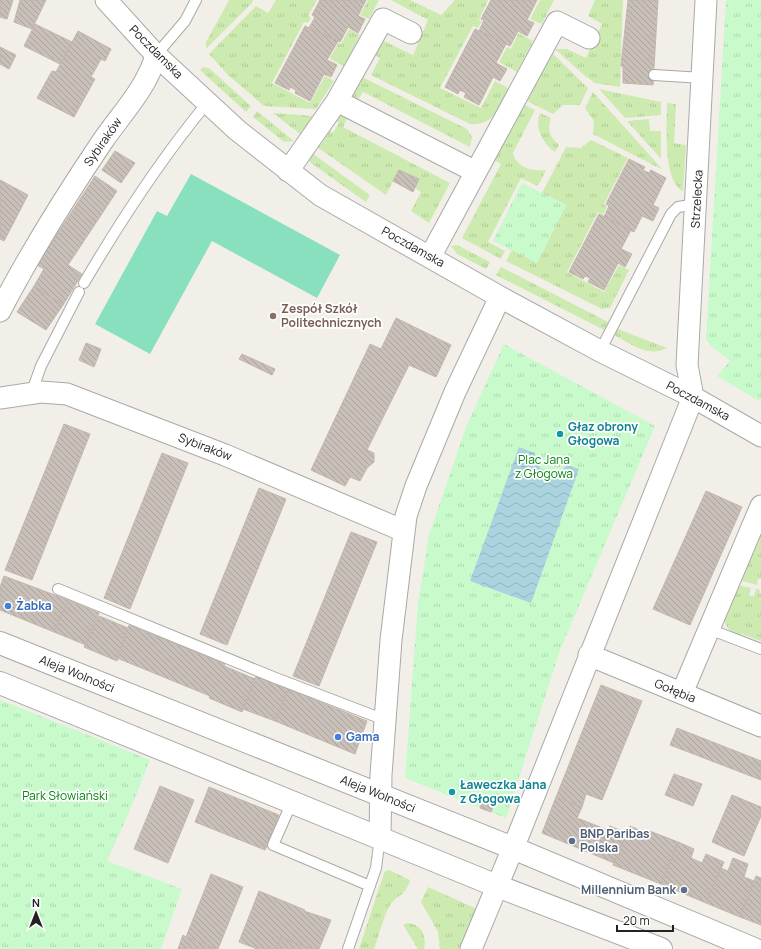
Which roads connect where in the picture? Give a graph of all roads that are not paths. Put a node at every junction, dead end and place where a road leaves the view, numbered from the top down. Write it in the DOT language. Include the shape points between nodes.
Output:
graph roads {
  1 [pos="106,0"];
  2 [pos="196,0"];
  3 [pos="706,0"];
  4 [pos="410,33"];
  5 [pos="589,38"];
  6 [pos="156,55"];
  7 [pos="654,75"];
  8 [pos="703,78"];
  9 [pos="337,101"];
  10 [pos="207,103"];
  11 [pos="288,171"];
  12 [pos="476,172"];
  13 [pos="696,204"];
  14 [pos="430,257"];
  15 [pos="84,283"];
  16 [pos="79,292"];
  17 [pos="500,296"];
  18 [pos="0,311"];
  19 [pos="600,351"];
  20 [pos="31,394"];
  21 [pos="693,397"];
  22 [pos="0,398"];
  23 [pos="761,436"];
  24 [pos="761,506"];
  25 [pos="404,531"];
  26 [pos="58,589"];
  27 [pos="709,629"];
  28 [pos="0,643"];
  29 [pos="761,649"];
  30 [pos="589,655"];
  31 [pos="0,683"];
  32 [pos="682,693"];
  33 [pos="385,720"];
  34 [pos="761,726"];
  35 [pos="380,795"];
  36 [pos="292,802"];
  37 [pos="380,837"];
  38 [pos="513,848"];
  39 [pos="370,886"];
  40 [pos="497,886"];
  41 [pos="475,948"];
  42 [pos="348,949"];
  43 [pos="661,949"];
  44 [pos="754,949"];
  1 -- 6 [label="street, Poczdamska"];
  2 -- 6 [label="lane" via="185,21"];
  3 -- 8 [label="street, Strzelecka"];
  4 -- 9 [label="street" via="383,19"];
  5 -- 12 [label="street" via="557,22"];
  6 -- 10 [label="street, Poczdamska"];
  6 -- 18 [label="street, Sybiraków" via="149,77 98,148 40,239"];
  7 -- 8 [label="lane"];
  8 -- 13 [label="street, Strzelecka"];
  9 -- 11 [label="street"];
  9 -- 12 [label="street"];
  10 -- 11 [label="street, Poczdamska"];
  10 -- 15 [label="lane" via="117,228"];
  11 -- 14 [label="street, Poczdamska" via="320,195"];
  12 -- 14 [label="street"];
  13 -- 19 [label="lane" via="678,207 667,220"];
  13 -- 21 [label="street, Strzelecka" via="687,365"];
  14 -- 17 [label="street, Poczdamska"];
  16 -- 20 [label="lane" via="44,361"];
  17 -- 19 [label="street, Poczdamska"];
  17 -- 25 [label="street" via="455,392 419,479 406,516"];
  19 -- 21 [label="street, Poczdamska"];
  20 -- 22 [label="street, Sybiraków"];
  20 -- 25 [label="street, Sybiraków" via="67,394 225,455"];
  21 -- 23 [label="street, Poczdamska"];
  21 -- 30 [label="street"];
  24 -- 27 [label="street"];
  25 -- 33 [label="street"];
  26 -- 33 [label="lane"];
  27 -- 29 [label="lane"];
  27 -- 32 [label="street"];
  28 -- 35 [label="street, Aleja Wolności"];
  30 -- 32 [label="street, Gołębia"];
  30 -- 38 [label="street"];
  31 -- 36 [label="street"];
  32 -- 34 [label="street, Gołębia"];
  33 -- 35 [label="street"];
  35 -- 37 [label="street"];
  35 -- 38 [label="street, Aleja Wolności"];
  36 -- 37 [label="street"];
  36 -- 39 [label="lane" via="273,845"];
  37 -- 39 [label="lane" via="376,868"];
  37 -- 40 [label="street"];
  38 -- 40 [label="street"];
  38 -- 44 [label="street, Aleja Wolności"];
  39 -- 42 [label="lane"];
  40 -- 41 [label="street"];
  40 -- 43 [label="street"];
}
